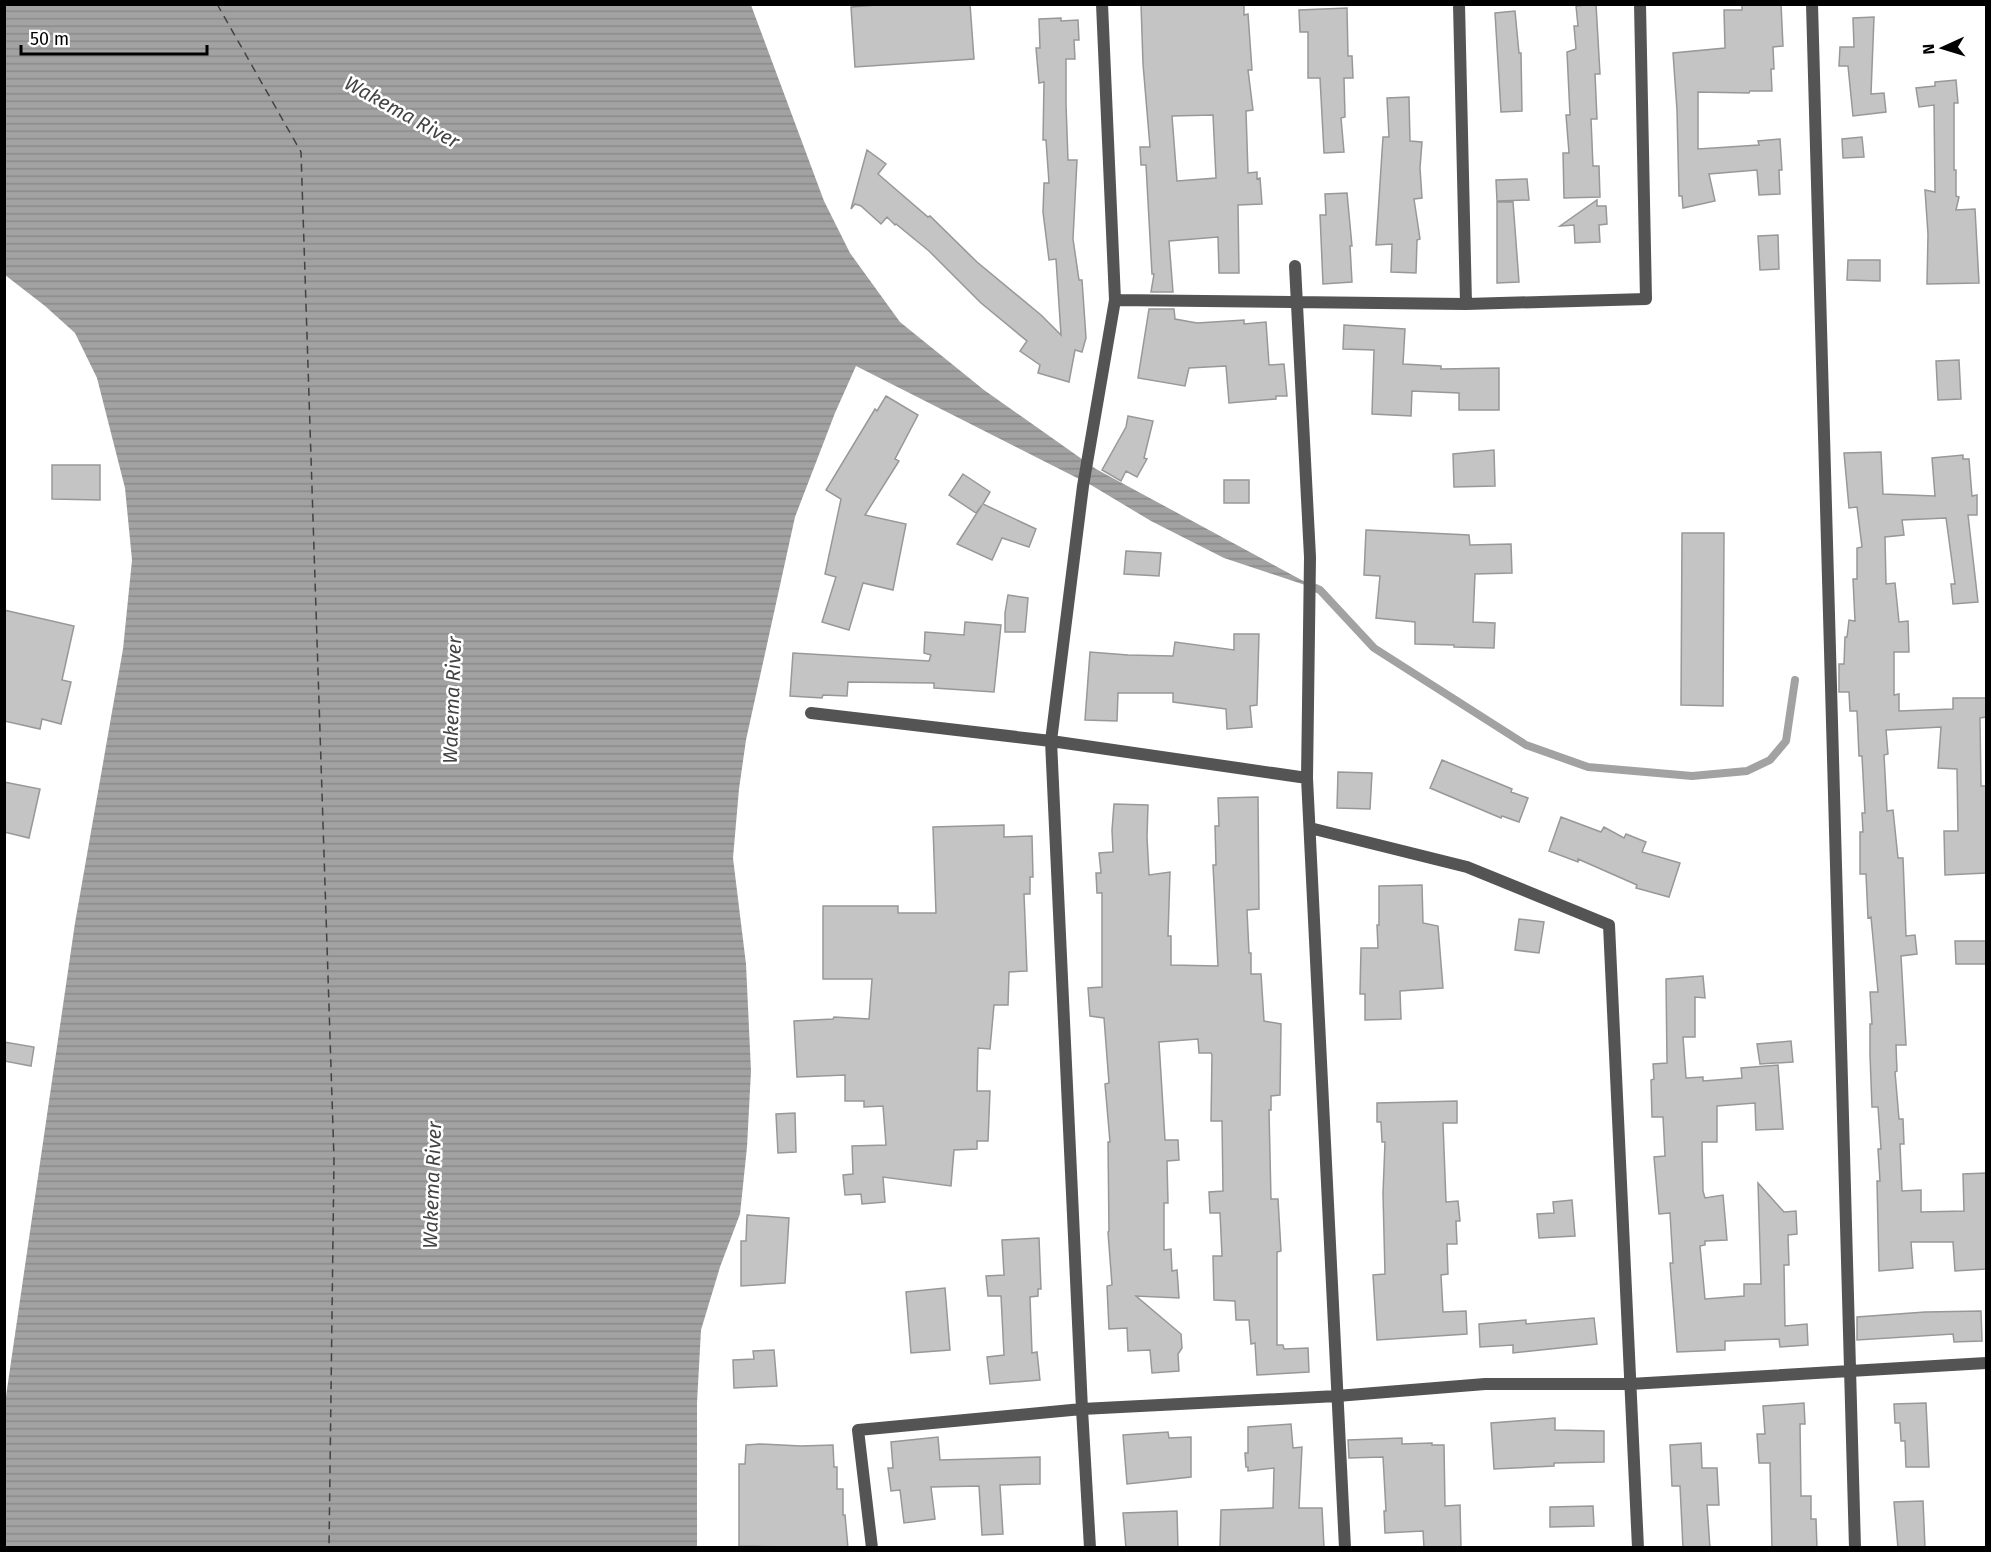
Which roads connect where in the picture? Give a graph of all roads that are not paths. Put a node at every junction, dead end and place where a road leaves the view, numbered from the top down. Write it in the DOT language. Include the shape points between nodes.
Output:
graph roads {
  1 [pos="1102,4"];
  2 [pos="1459,4"];
  3 [pos="1640,4"];
  4 [pos="1812,4"];
  5 [pos="1295,266"];
  6 [pos="1115,300"];
  7 [pos="1298,302"];
  8 [pos="1466,304"];
  9 [pos="811,712"];
  10 [pos="1051,741"];
  11 [pos="1307,778"];
  12 [pos="1310,828"];
  13 [pos="1986,1364"];
  14 [pos="1850,1372"];
  15 [pos="1630,1384"];
  16 [pos="1338,1396"];
  17 [pos="1082,1409"];
  18 [pos="872,1548"];
  19 [pos="1090,1548"];
  20 [pos="1345,1548"];
  21 [pos="1638,1548"];
  22 [pos="1855,1548"];
  1 -- 6 [label="street"];
  2 -- 8 [label="street"];
  3 -- 8 [label="street" via="1646,300"];
  4 -- 14 [label="street"];
  5 -- 7 [label="street"];
  6 -- 7 [label="street"];
  6 -- 10 [label="street" via="1083,486"];
  7 -- 8 [label="street"];
  7 -- 11 [label="street" via="1310,557"];
  9 -- 10 [label="street"];
  10 -- 11 [label="street"];
  10 -- 17 [label="street"];
  11 -- 12 [label="street"];
  12 -- 15 [label="street" via="1467,867 1609,925"];
  12 -- 16 [label="street"];
  13 -- 14 [label="street"];
  14 -- 15 [label="street"];
  14 -- 22 [label="street"];
  15 -- 16 [label="street" via="1485,1384"];
  15 -- 21 [label="street"];
  16 -- 17 [label="street"];
  16 -- 20 [label="street"];
  17 -- 18 [label="street" via="858,1430"];
  17 -- 19 [label="street"];
}
